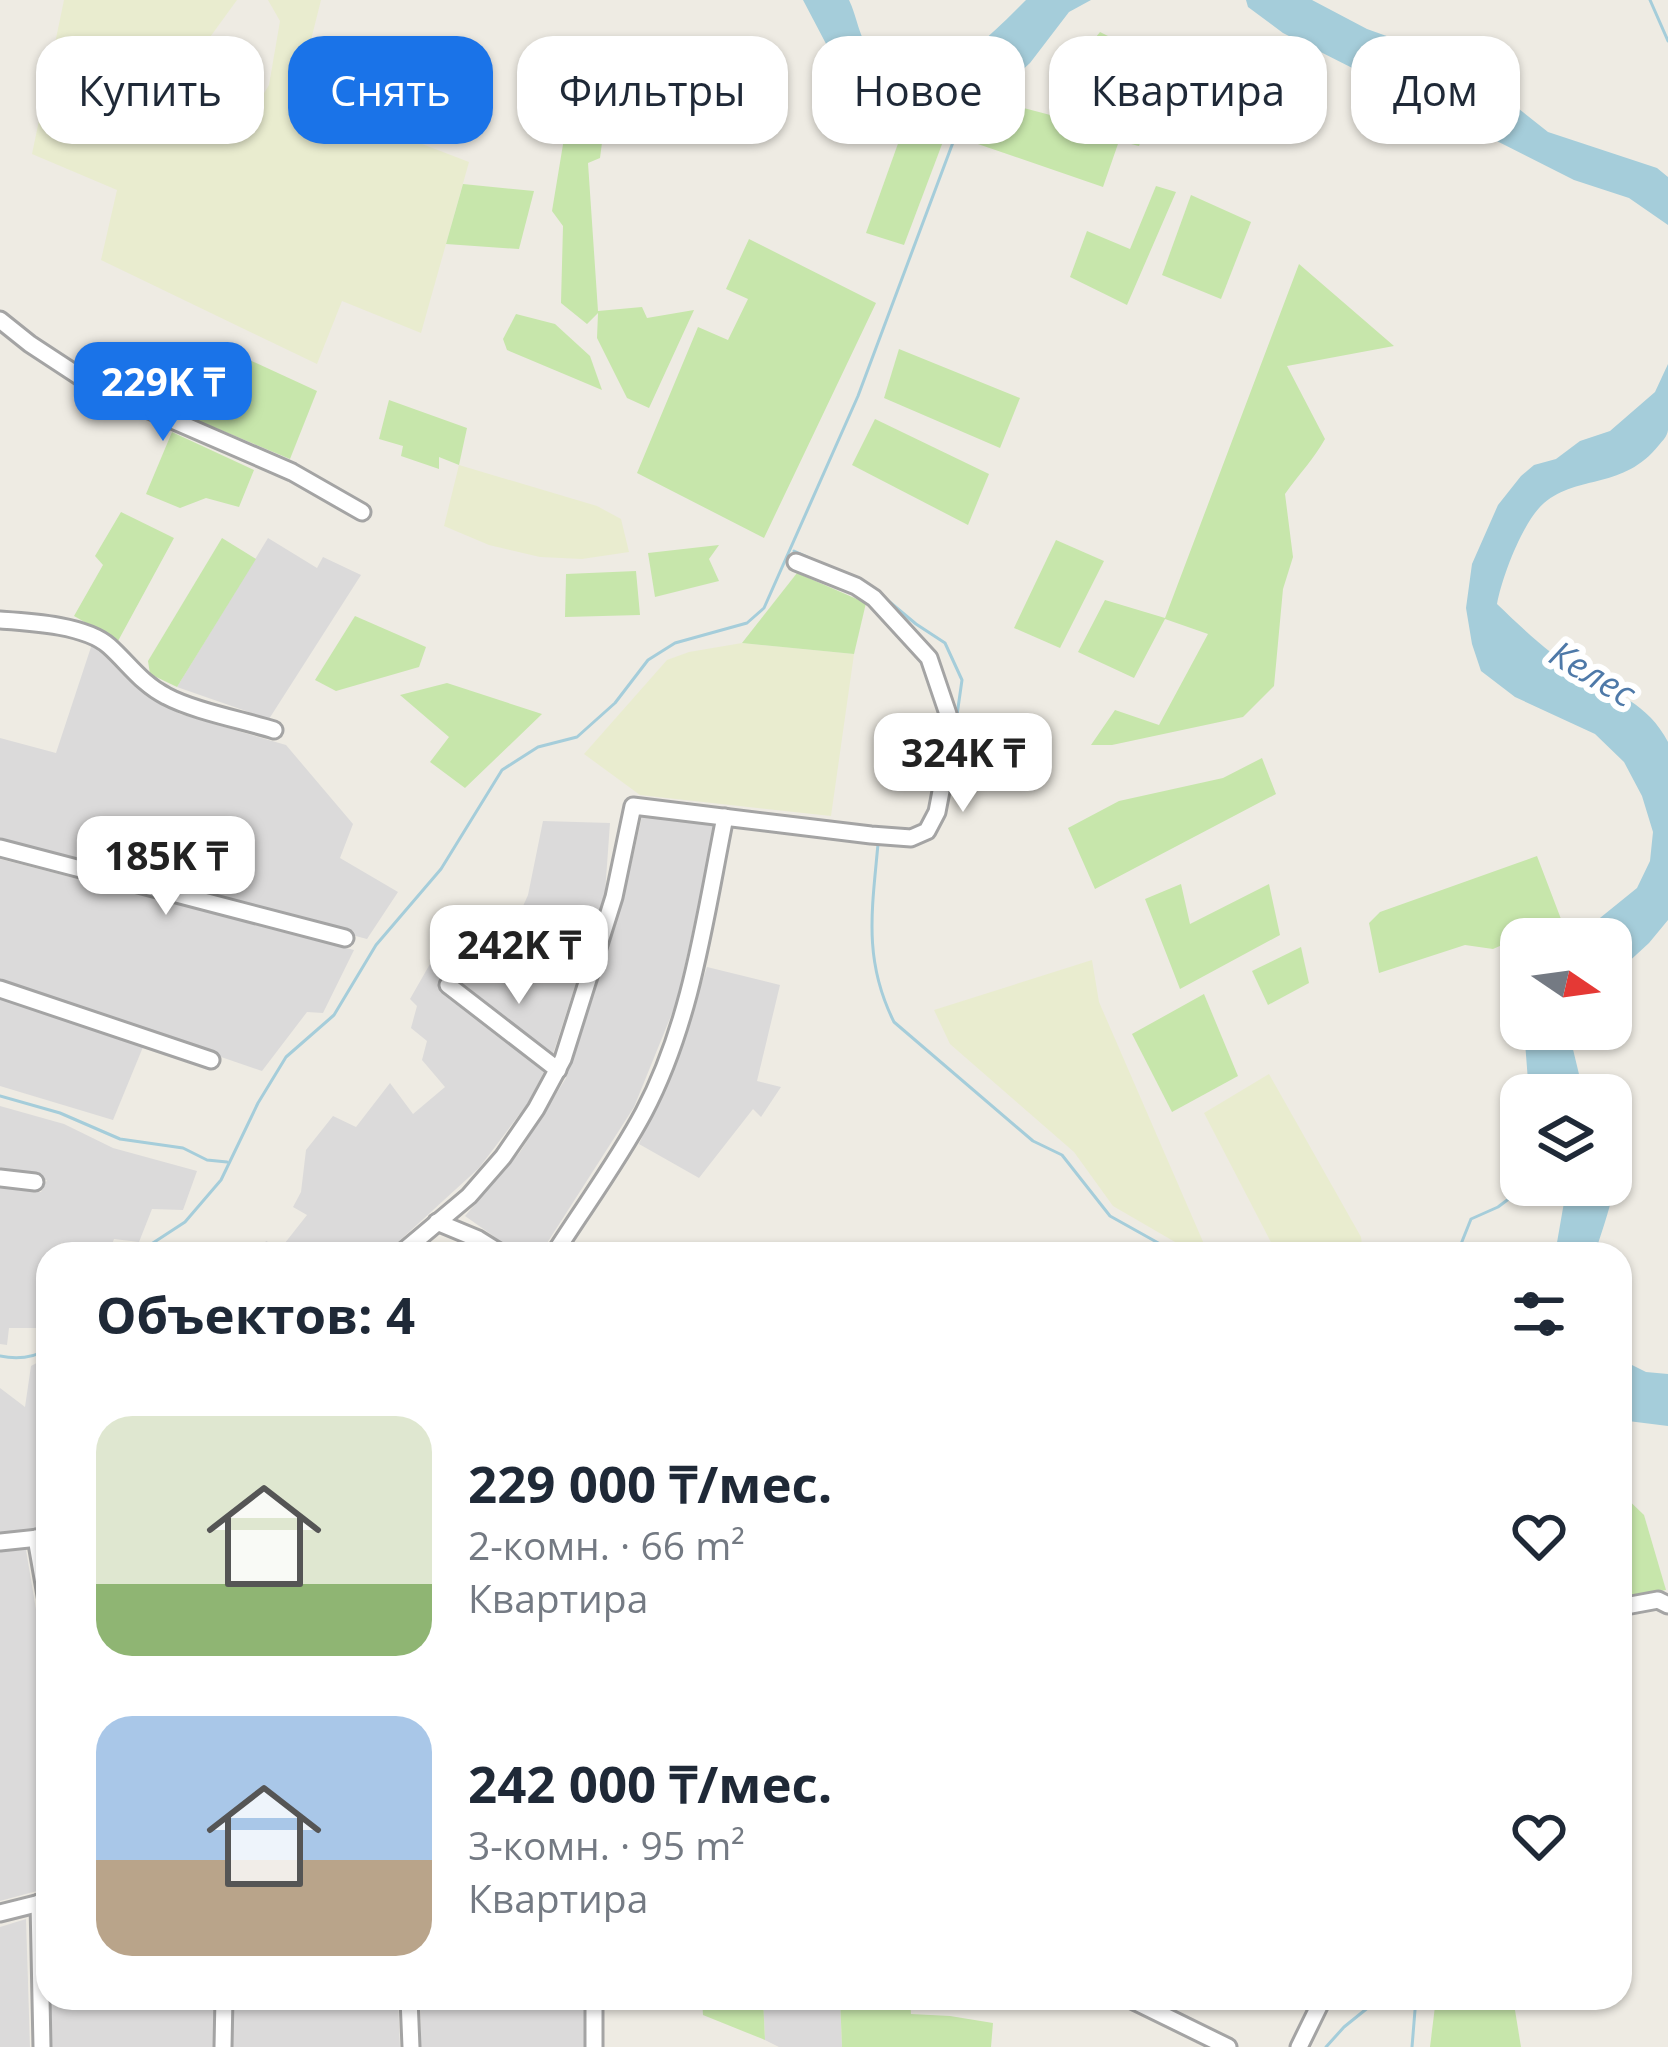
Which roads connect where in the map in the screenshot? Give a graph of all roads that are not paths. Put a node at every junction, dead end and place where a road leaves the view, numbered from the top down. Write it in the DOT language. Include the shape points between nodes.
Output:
graph roads {
  1 [pos="0,320"];
  2 [pos="362,512"];
  3 [pos="796,562"];
  4 [pos="0,620"];
  5 [pos="274,730"];
  6 [pos="725,817"];
  7 [pos="0,848"];
  8 [pos="345,938"];
  9 [pos="448,985"];
  10 [pos="0,989"];
  11 [pos="211,1060"];
  12 [pos="558,1070"];
  13 [pos="0,1178"];
  14 [pos="35,1182"];
  15 [pos="437,1222"];
  16 [pos="414,1242"];
  17 [pos="483,1242"];
  18 [pos="562,1242"];
  19 [pos="36,1539"];
  20 [pos="0,1542"];
  21 [pos="1632,1605"];
  22 [pos="1668,1606"];
  23 [pos="36,1904"];
  24 [pos="0,1913"];
  25 [pos="43,2010"];
  26 [pos="224,2010"];
  27 [pos="409,2010"];
  28 [pos="593,2010"];
  29 [pos="1152,2010"];
  30 [pos="1317,2010"];
  31 [pos="42,2047"];
  32 [pos="224,2047"];
  33 [pos="411,2047"];
  34 [pos="594,2047"];
  35 [pos="1228,2047"];
  36 [pos="1299,2047"];
  1 -- 2 [label="street" via="94,386 292,472"];
  3 -- 6 [label="street" via="874,598 929,658 952,734 937,812 927,831 911,838"];
  4 -- 5 [label="street" via="91,635 170,698"];
  6 -- 12 [label="street" via="633,806 614,897"];
  6 -- 18 [label="street" via="673,1046 644,1112"];
  7 -- 8 [label="street"];
  9 -- 12 [label="street"];
  10 -- 11 [label="street"];
  12 -- 15 [label="street" via="502,1157"];
  13 -- 14 [label="street"];
  15 -- 16 [label="street"];
  15 -- 17 [label="street"];
  19 -- 20 [label="street"];
  21 -- 22 [label="street"];
  23 -- 24 [label="street"];
  25 -- 31 [label="street"];
  26 -- 32 [label="street"];
  27 -- 33 [label="street"];
  28 -- 34 [label="street"];
  29 -- 35 [label="street"];
  30 -- 36 [label="street"];
}
